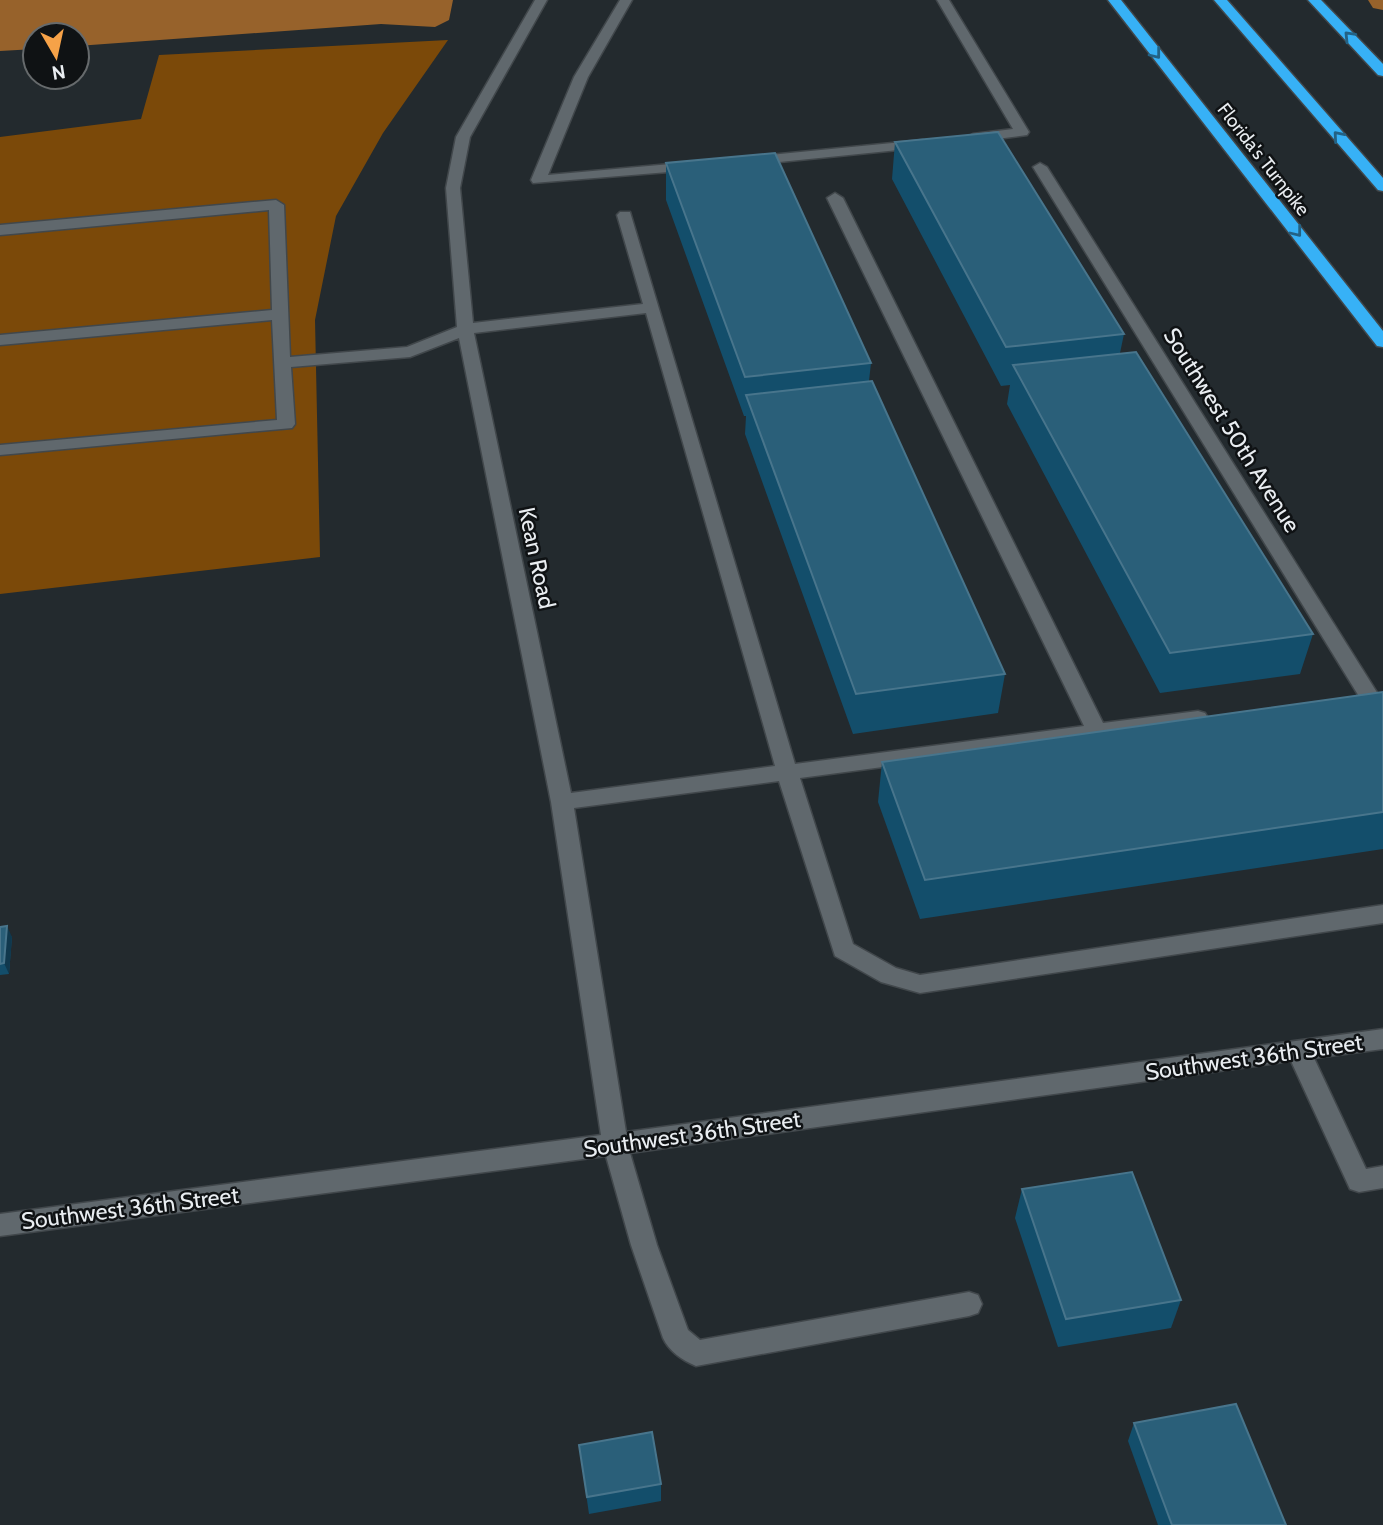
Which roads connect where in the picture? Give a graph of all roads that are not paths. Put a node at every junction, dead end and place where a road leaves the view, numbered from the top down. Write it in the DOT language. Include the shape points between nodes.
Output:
graph roads {
  1 [pos="541,0"];
  2 [pos="626,0"];
  3 [pos="943,0"];
  4 [pos="1114,0"];
  5 [pos="1220,0"];
  6 [pos="1314,0"];
  7 [pos="1383,72"];
  8 [pos="1040,167"];
  9 [pos="1383,187"];
  10 [pos="835,198"];
  11 [pos="625,215"];
  12 [pos="0,230"];
  13 [pos="651,308"];
  14 [pos="280,314"];
  15 [pos="465,329"];
  16 [pos="0,340"];
  17 [pos="1383,342"];
  18 [pos="282,363"];
  19 [pos="0,450"];
  20 [pos="1368,695"];
  21 [pos="1341,699"];
  22 [pos="1219,715"];
  23 [pos="1383,719"];
  24 [pos="1097,731"];
  25 [pos="787,772"];
  26 [pos="562,802"];
  27 [pos="1383,914"];
  28 [pos="1383,1039"];
  29 [pos="1298,1050"];
  30 [pos="615,1144"];
  31 [pos="1383,1177"];
  32 [pos="0,1224"];
  33 [pos="969,1304"];
  1 -- 15 [label="street, Kean Road" via="463,137 453,188"];
  2 -- 3 [label="street" via="581,77 538,180 1022,132"];
  4 -- 17 [label="highway, Florida's Turnpike, one-way"];
  9 -- 5 [label="highway, one-way"];
  7 -- 6 [label="highway, one-way"];
  8 -- 20 [label="street, Southwest 50th Avenue"];
  10 -- 24 [label="street"];
  11 -- 13 [label="street"];
  12 -- 14 [label="street" via="276,205"];
  13 -- 15 [label="street"];
  13 -- 25 [label="street"];
  14 -- 16 [label="street"];
  14 -- 18 [label="street"];
  15 -- 18 [label="street" via="410,352"];
  15 -- 26 [label="street, Kean Road"];
  18 -- 19 [label="street" via="286,424"];
  20 -- 21 [label="street"];
  20 -- 23 [label="street, Southwest 50th Avenue"];
  22 -- 24 [label="street"];
  24 -- 25 [label="street"];
  25 -- 26 [label="street"];
  25 -- 27 [label="street" via="843,950 889,975 920,984"];
  26 -- 30 [label="street, Kean Road"];
  28 -- 29 [label="street, Southwest 36th Street"];
  29 -- 30 [label="street, Southwest 36th Street"];
  29 -- 31 [label="street" via="1359,1181"];
  30 -- 32 [label="street, Southwest 36th Street"];
  30 -- 33 [label="street, Kean Road" via="677,1338 696,1353"];
}
